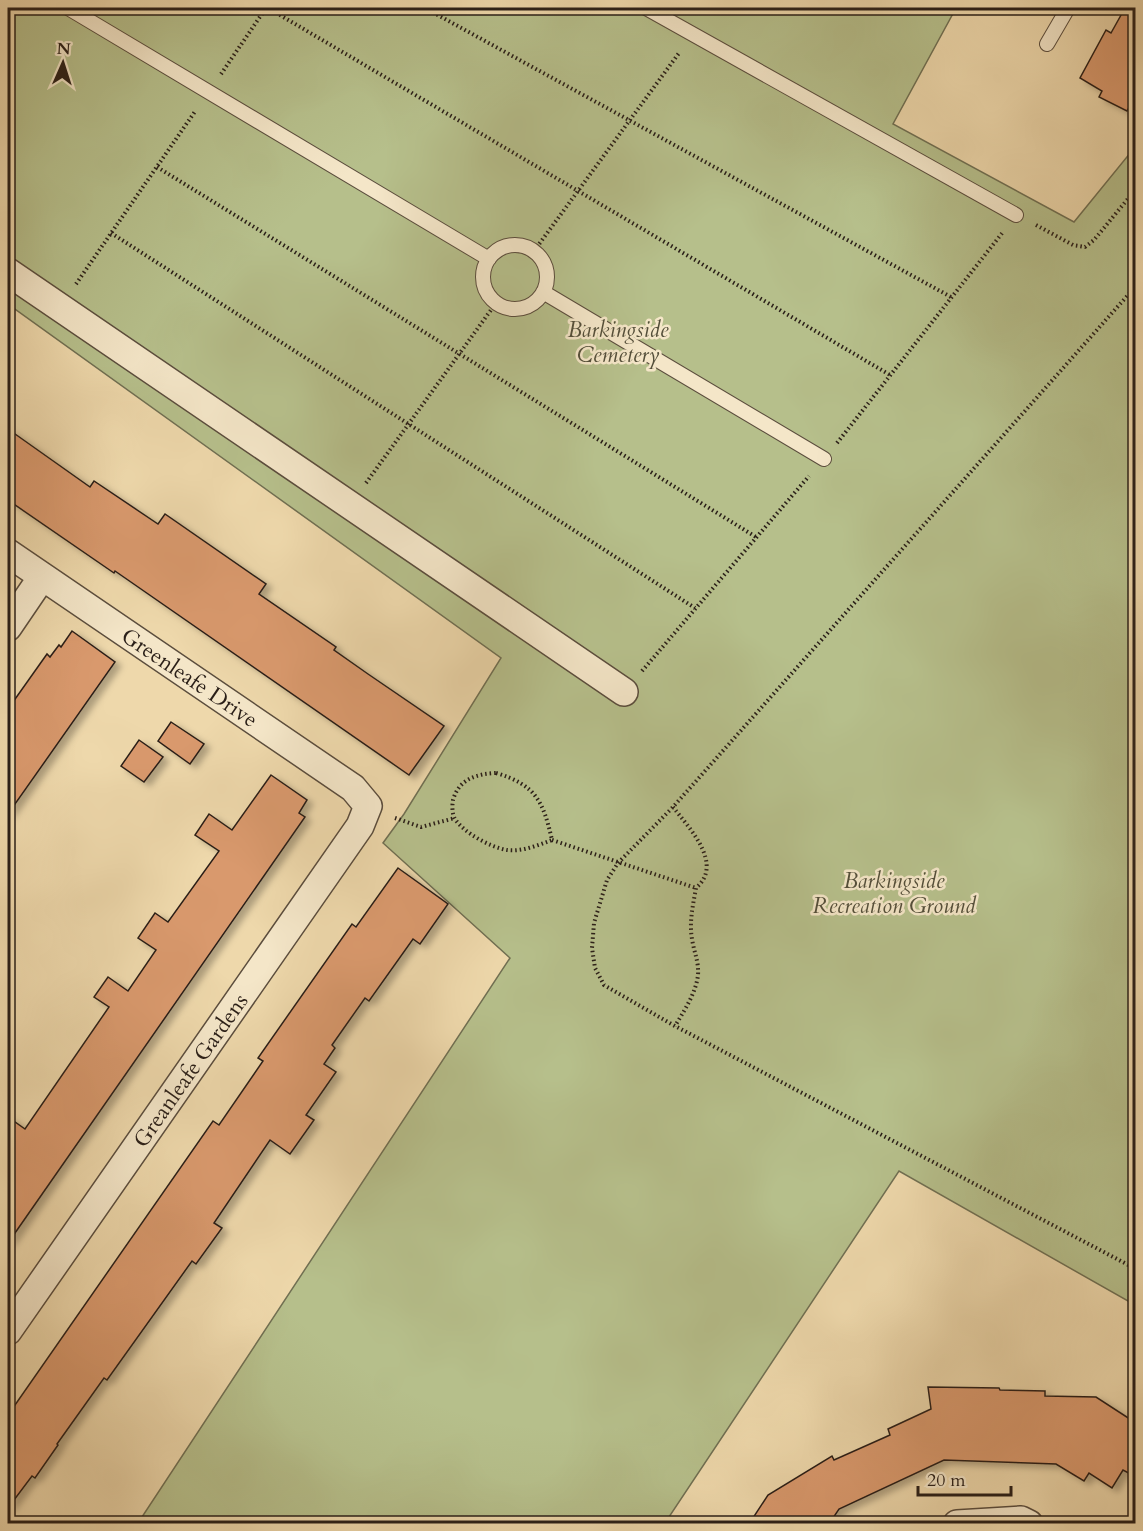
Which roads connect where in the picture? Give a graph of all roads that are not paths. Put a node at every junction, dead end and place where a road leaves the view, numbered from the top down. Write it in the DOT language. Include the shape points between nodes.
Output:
graph roads {
  1 [pos="68,8"];
  2 [pos="646,8"];
  3 [pos="1068,8"];
  4 [pos="1047,44"];
  5 [pos="1017,215"];
  6 [pos="489,259"];
  7 [pos="8,272"];
  8 [pos="543,292"];
  9 [pos="824,459"];
  10 [pos="8,553"];
  11 [pos="42,577"];
  12 [pos="8,627"];
  13 [pos="624,692"];
  14 [pos="369,806"];
  15 [pos="8,1331"];
  16 [pos="957,1524"];
  17 [pos="1029,1524"];
  1 -- 6 [label="lane"];
  2 -- 5 [label="lane"];
  3 -- 4 [label="lane"];
  6 -- 8 [label="lane" via="505,246 525,246 534,251 545,265"];
  6 -- 8 [label="lane" via="483,277 496,303 517,309 528,306"];
  7 -- 13 [label="street"];
  8 -- 9 [label="lane"];
  10 -- 11 [label="street, Greenleafe Drive"];
  11 -- 12 [label="street"];
  11 -- 14 [label="street, Greenleafe Drive" via="353,788"];
  14 -- 15 [label="street, Greanleafe Gardens" via="360,826"];
  16 -- 17 [label="street" via="1021,1520"];
}
